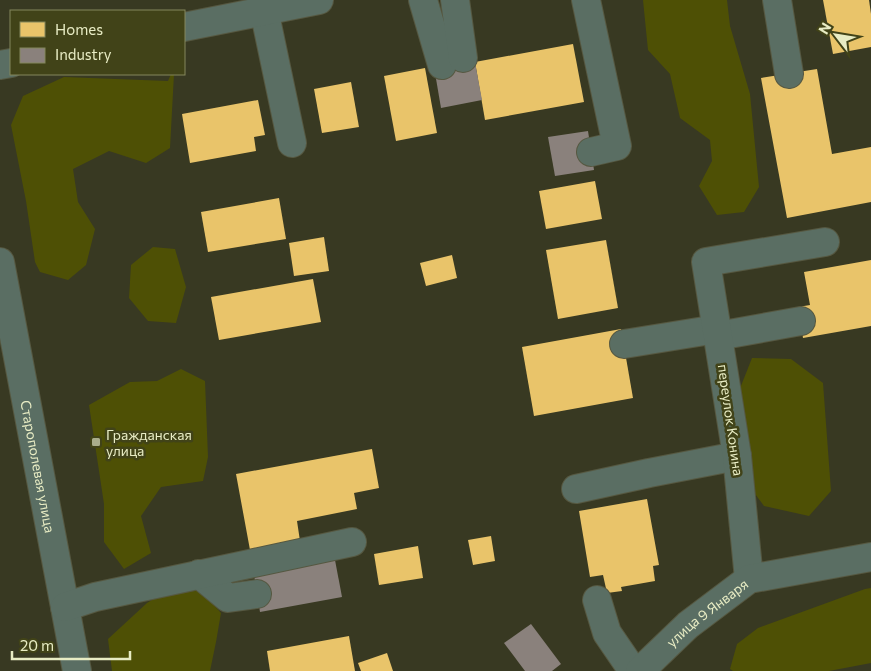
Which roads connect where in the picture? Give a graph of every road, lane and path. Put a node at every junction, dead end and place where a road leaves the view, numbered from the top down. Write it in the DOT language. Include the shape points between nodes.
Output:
graph roads {
  1 [pos="320,0"];
  2 [pos="423,0"];
  3 [pos="455,0"];
  4 [pos="586,0"];
  5 [pos="777,0"];
  6 [pos="264,10"];
  7 [pos="185,27"];
  8 [pos="789,74"];
  9 [pos="292,143"];
  10 [pos="591,152"];
  11 [pos="825,242"];
  12 [pos="0,262"];
  13 [pos="801,321"];
  14 [pos="718,332"];
  15 [pos="624,344"];
  16 [pos="737,456"];
  17 [pos="576,489"];
  18 [pos="352,542"];
  19 [pos="871,557"];
  20 [pos="199,574"];
  21 [pos="749,579"];
  22 [pos="257,594"];
  23 [pos="598,600"];
  24 [pos="65,606"];
  25 [pos="77,671"];
  26 [pos="633,671"];
  27 [pos="640,671"];
  1 -- 6 [label="street"];
  2 -- 3 [label="street" via="453,62"];
  4 -- 10 [label="street" via="618,146"];
  5 -- 8 [label="street"];
  6 -- 7 [label="street"];
  6 -- 9 [label="street"];
  11 -- 14 [label="street, переулок Конина" via="706,262"];
  12 -- 24 [label="street, Старополевая улица"];
  13 -- 14 [label="street"];
  14 -- 15 [label="street"];
  14 -- 16 [label="street, переулок Конина"];
  16 -- 17 [label="street"];
  16 -- 21 [label="street, переулок Конина"];
  18 -- 20 [label="street"];
  19 -- 21 [label="street, улица 9 Января"];
  20 -- 22 [label="street" via="228,598"];
  20 -- 24 [label="street"];
  21 -- 27 [label="street, улица 9 Января" via="688,625"];
  23 -- 26 [label="street" via="607,632"];
  24 -- 25 [label="street, Старополевая улица"];
}
